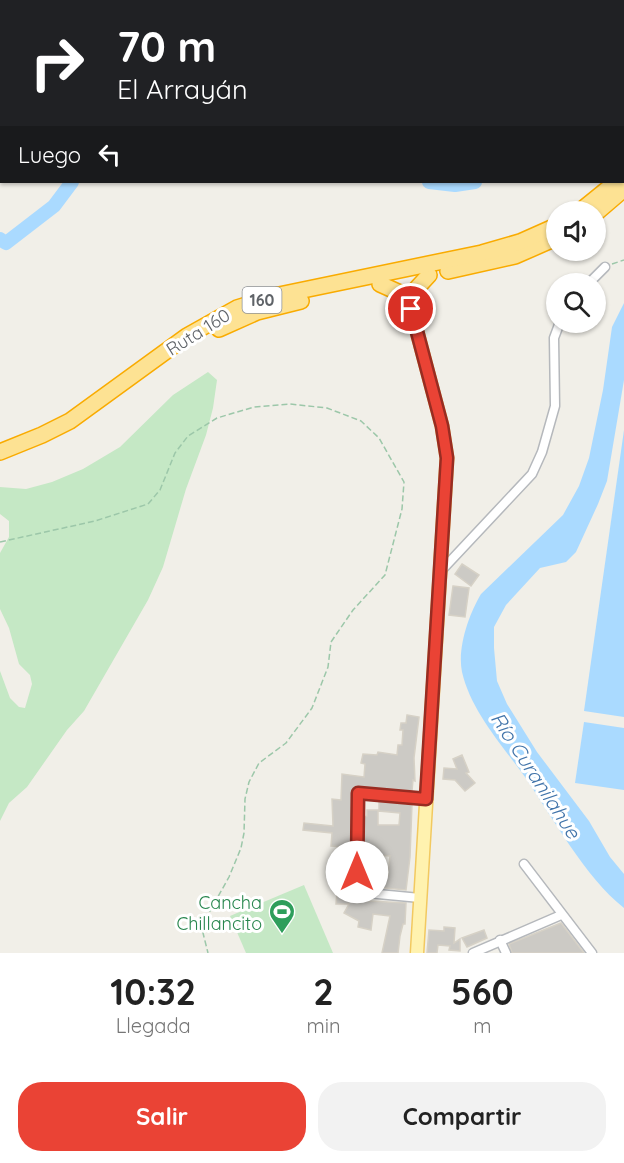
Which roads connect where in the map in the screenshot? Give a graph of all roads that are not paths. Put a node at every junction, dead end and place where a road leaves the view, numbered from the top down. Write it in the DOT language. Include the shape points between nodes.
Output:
graph roads {
  1 [pos="615,183"];
  2 [pos="624,189"];
  3 [pos="593,201"];
  4 [pos="606,204"];
  5 [pos="546,230"];
  6 [pos="546,242"];
  7 [pos="605,267"];
  8 [pos="599,273"];
  9 [pos="429,275"];
  10 [pos="381,284"];
  11 [pos="411,309"];
  12 [pos="556,333"];
  13 [pos="0,452"];
  14 [pos="0,462"];
  15 [pos="441,571"];
  16 [pos="426,799"];
  17 [pos="524,864"];
  18 [pos="420,898"];
  19 [pos="561,915"];
  20 [pos="500,940"];
  21 [pos="417,953"];
  22 [pos="473,953"];
  23 [pos="506,953"];
  24 [pos="592,953"];
  1 -- 3 [label="highway"];
  2 -- 4 [label="highway"];
  5 -- 13 [label="highway, Ruta 160 / 160" via="482,253 279,295 237,309 187,336 77,417"];
  6 -- 9 [label="highway, Ruta 160 / 160" via="503,260"];
  7 -- 8 [label="street"];
  9 -- 10 [label="highway, Ruta 160 / 160"];
  9 -- 11 [label="highway" via="417,288"];
  10 -- 11 [label="highway" via="400,293"];
  10 -- 14 [label="highway, Ruta 160 / 160" via="272,308 232,322 193,344 82,426 42,447"];
  11 -- 15 [label="main road" via="447,458"];
  12 -- 15 [label="street" via="555,406 532,474"];
  15 -- 16 [label="main road"];
  16 -- 18 [label="main road"];
  16 -- 18 [label="street" via="358,793 357,891"];
  17 -- 19 [label="street"];
  18 -- 21 [label="main road"];
  19 -- 20 [label="street"];
  19 -- 24 [label="street"];
  20 -- 22 [label="street"];
  20 -- 23 [label="street"];
}
